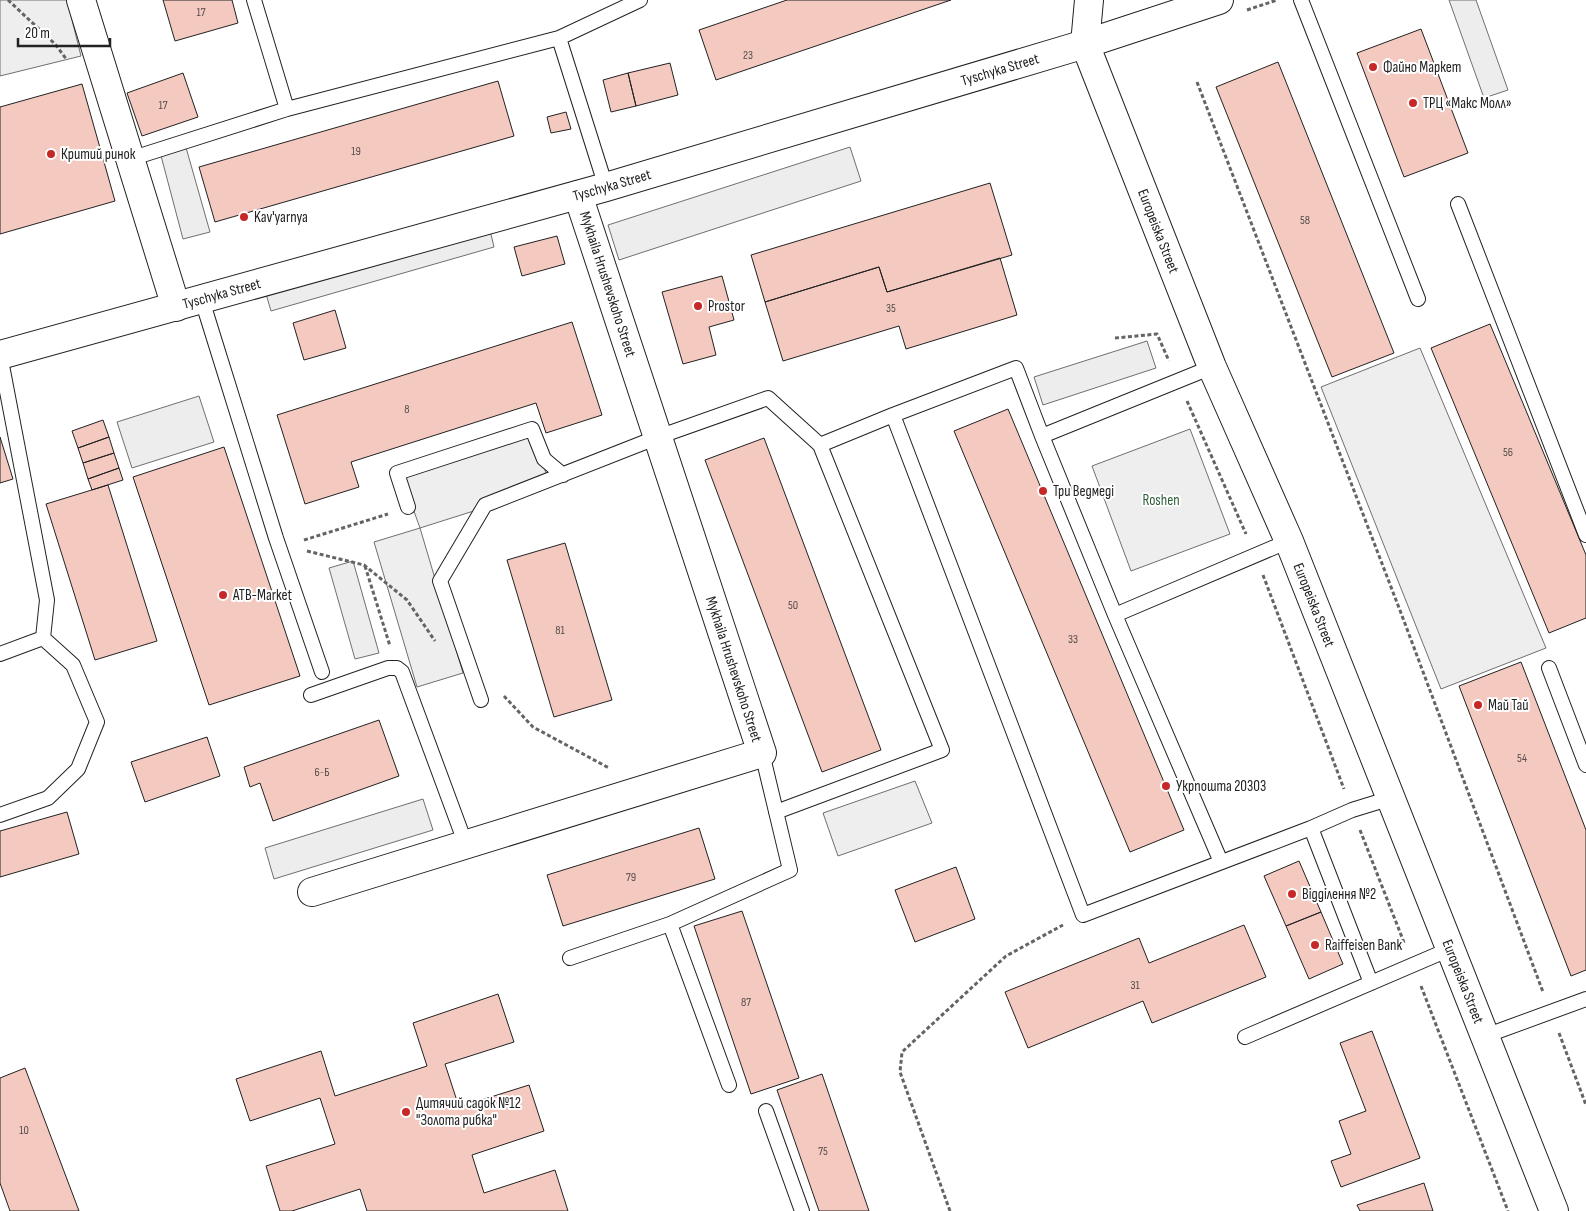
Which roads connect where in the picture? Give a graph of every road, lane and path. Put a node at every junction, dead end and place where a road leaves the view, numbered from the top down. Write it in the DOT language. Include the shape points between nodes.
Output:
graph roads {
  1 [pos="8,0"];
  2 [pos="82,0"];
  3 [pos="254,0"];
  4 [pos="640,0"];
  5 [pos="1089,0"];
  6 [pos="1219,0"];
  7 [pos="1301,0"];
  8 [pos="559,38"];
  9 [pos="1085,44"];
  10 [pos="72,67"];
  11 [pos="1197,82"];
  12 [pos="287,109"];
  13 [pos="130,159"];
  14 [pos="606,187"];
  15 [pos="578,195"];
  16 [pos="1458,204"];
  17 [pos="1418,299"];
  18 [pos="202,300"];
  19 [pos="176,307"];
  20 [pos="1115,338"];
  21 [pos="0,355"];
  22 [pos="1212,367"];
  23 [pos="1179,382"];
  24 [pos="893,415"];
  25 [pos="1042,436"];
  26 [pos="658,437"];
  27 [pos="820,445"];
  28 [pos="563,475"];
  29 [pos="408,507"];
  30 [pos="1586,535"];
  31 [pos="304,540"];
  32 [pos="1289,541"];
  33 [pos="1255,554"];
  34 [pos="364,565"];
  35 [pos="1114,615"];
  36 [pos="43,638"];
  37 [pos="0,654"];
  38 [pos="397,668"];
  39 [pos="1549,668"];
  40 [pos="322,672"];
  41 [pos="311,695"];
  42 [pos="481,700"];
  43 [pos="762,753"];
  44 [pos="1586,765"];
  45 [pos="1391,798"];
  46 [pos="1352,810"];
  47 [pos="776,812"];
  48 [pos="0,815"];
  49 [pos="1312,828"];
  50 [pos="466,844"];
  51 [pos="1222,862"];
  52 [pos="312,892"];
  53 [pos="1083,915"];
  54 [pos="670,924"];
  55 [pos="1450,950"];
  56 [pos="570,958"];
  57 [pos="1413,966"];
  58 [pos="1371,983"];
  59 [pos="1586,999"];
  60 [pos="1551,1012"];
  61 [pos="1485,1036"];
  62 [pos="1246,1037"];
  63 [pos="728,1085"];
  64 [pos="1586,1105"];
  65 [pos="766,1111"];
  66 [pos="802,1211"];
  67 [pos="950,1211"];
  68 [pos="1508,1211"];
  69 [pos="1554,1211"];
  1 -- 10 [label="path" via="55,44"];
  2 -- 13 [label="main road"];
  3 -- 12 [label="lane"];
  4 -- 8 [label="lane"];
  5 -- 9 [label="main road, Europeiska Street"];
  6 -- 9 [label="main road, Tyschyka Street"];
  7 -- 17 [label="lane"];
  8 -- 12 [label="lane"];
  8 -- 14 [label="lane"];
  9 -- 14 [label="main road, Tyschyka Street"];
  9 -- 22 [label="main road, Europeiska Street"];
  11 -- 60 [label="path" via="1402,613"];
  12 -- 13 [label="lane"];
  13 -- 19 [label="main road"];
  14 -- 15 [label="main road, Tyschyka Street"];
  15 -- 18 [label="main road, Tyschyka Street"];
  15 -- 26 [label="main road, Mykhaila Hrushevskoho Street"];
  16 -- 30 [label="lane"];
  18 -- 19 [label="main road, Tyschyka Street"];
  18 -- 40 [label="lane" via="276,538"];
  19 -- 21 [label="main road, Tyschyka Street"];
  20 -- 23 [label="path" via="1157,334"];
  21 -- 36 [label="lane" via="47,600"];
  22 -- 23 [label="lane"];
  22 -- 32 [label="main road, Europeiska Street"];
  23 -- 25 [label="lane"];
  23 -- 33 [label="path"];
  24 -- 25 [label="lane" via="1016,368"];
  24 -- 27 [label="lane"];
  24 -- 53 [label="lane"];
  25 -- 35 [label="lane"];
  26 -- 27 [label="lane" via="768,398"];
  26 -- 28 [label="lane"];
  26 -- 43 [label="main road, Mykhaila Hrushevskoho Street"];
  27 -- 47 [label="lane" via="942,750"];
  28 -- 29 [label="lane" via="544,459 532,429 397,473"];
  28 -- 42 [label="lane" via="485,505 440,581"];
  29 -- 31 [label="path"];
  32 -- 33 [label="lane"];
  32 -- 45 [label="main road, Europeiska Street"];
  33 -- 35 [label="lane"];
  33 -- 46 [label="path"];
  34 -- 38 [label="path"];
  35 -- 51 [label="lane"];
  36 -- 37 [label="lane"];
  36 -- 48 [label="lane" via="73,666 97,722 78,769 48,798"];
  38 -- 41 [label="lane" via="388,668"];
  38 -- 50 [label="lane" via="402,672"];
  39 -- 44 [label="lane"];
  43 -- 47 [label="lane"];
  43 -- 50 [label="main road, Mykhaila Hrushevskoho Street"];
  45 -- 46 [label="lane"];
  45 -- 55 [label="main road, Europeiska Street"];
  46 -- 49 [label="lane"];
  46 -- 57 [label="path"];
  47 -- 54 [label="lane" via="790,870"];
  49 -- 51 [label="lane"];
  49 -- 58 [label="lane"];
  50 -- 52 [label="main road, Mykhaila Hrushevskoho Street"];
  51 -- 53 [label="lane"];
  53 -- 67 [label="path" via="1006,956 902,1052 900,1072"];
  54 -- 56 [label="lane"];
  54 -- 63 [label="lane"];
  55 -- 57 [label="lane"];
  55 -- 61 [label="main road, Europeiska Street"];
  57 -- 58 [label="lane"];
  57 -- 68 [label="path"];
  58 -- 62 [label="lane"];
  59 -- 60 [label="lane"];
  60 -- 61 [label="lane"];
  60 -- 64 [label="path"];
  61 -- 69 [label="main road, Europeiska Street"];
  65 -- 66 [label="lane"];
}
